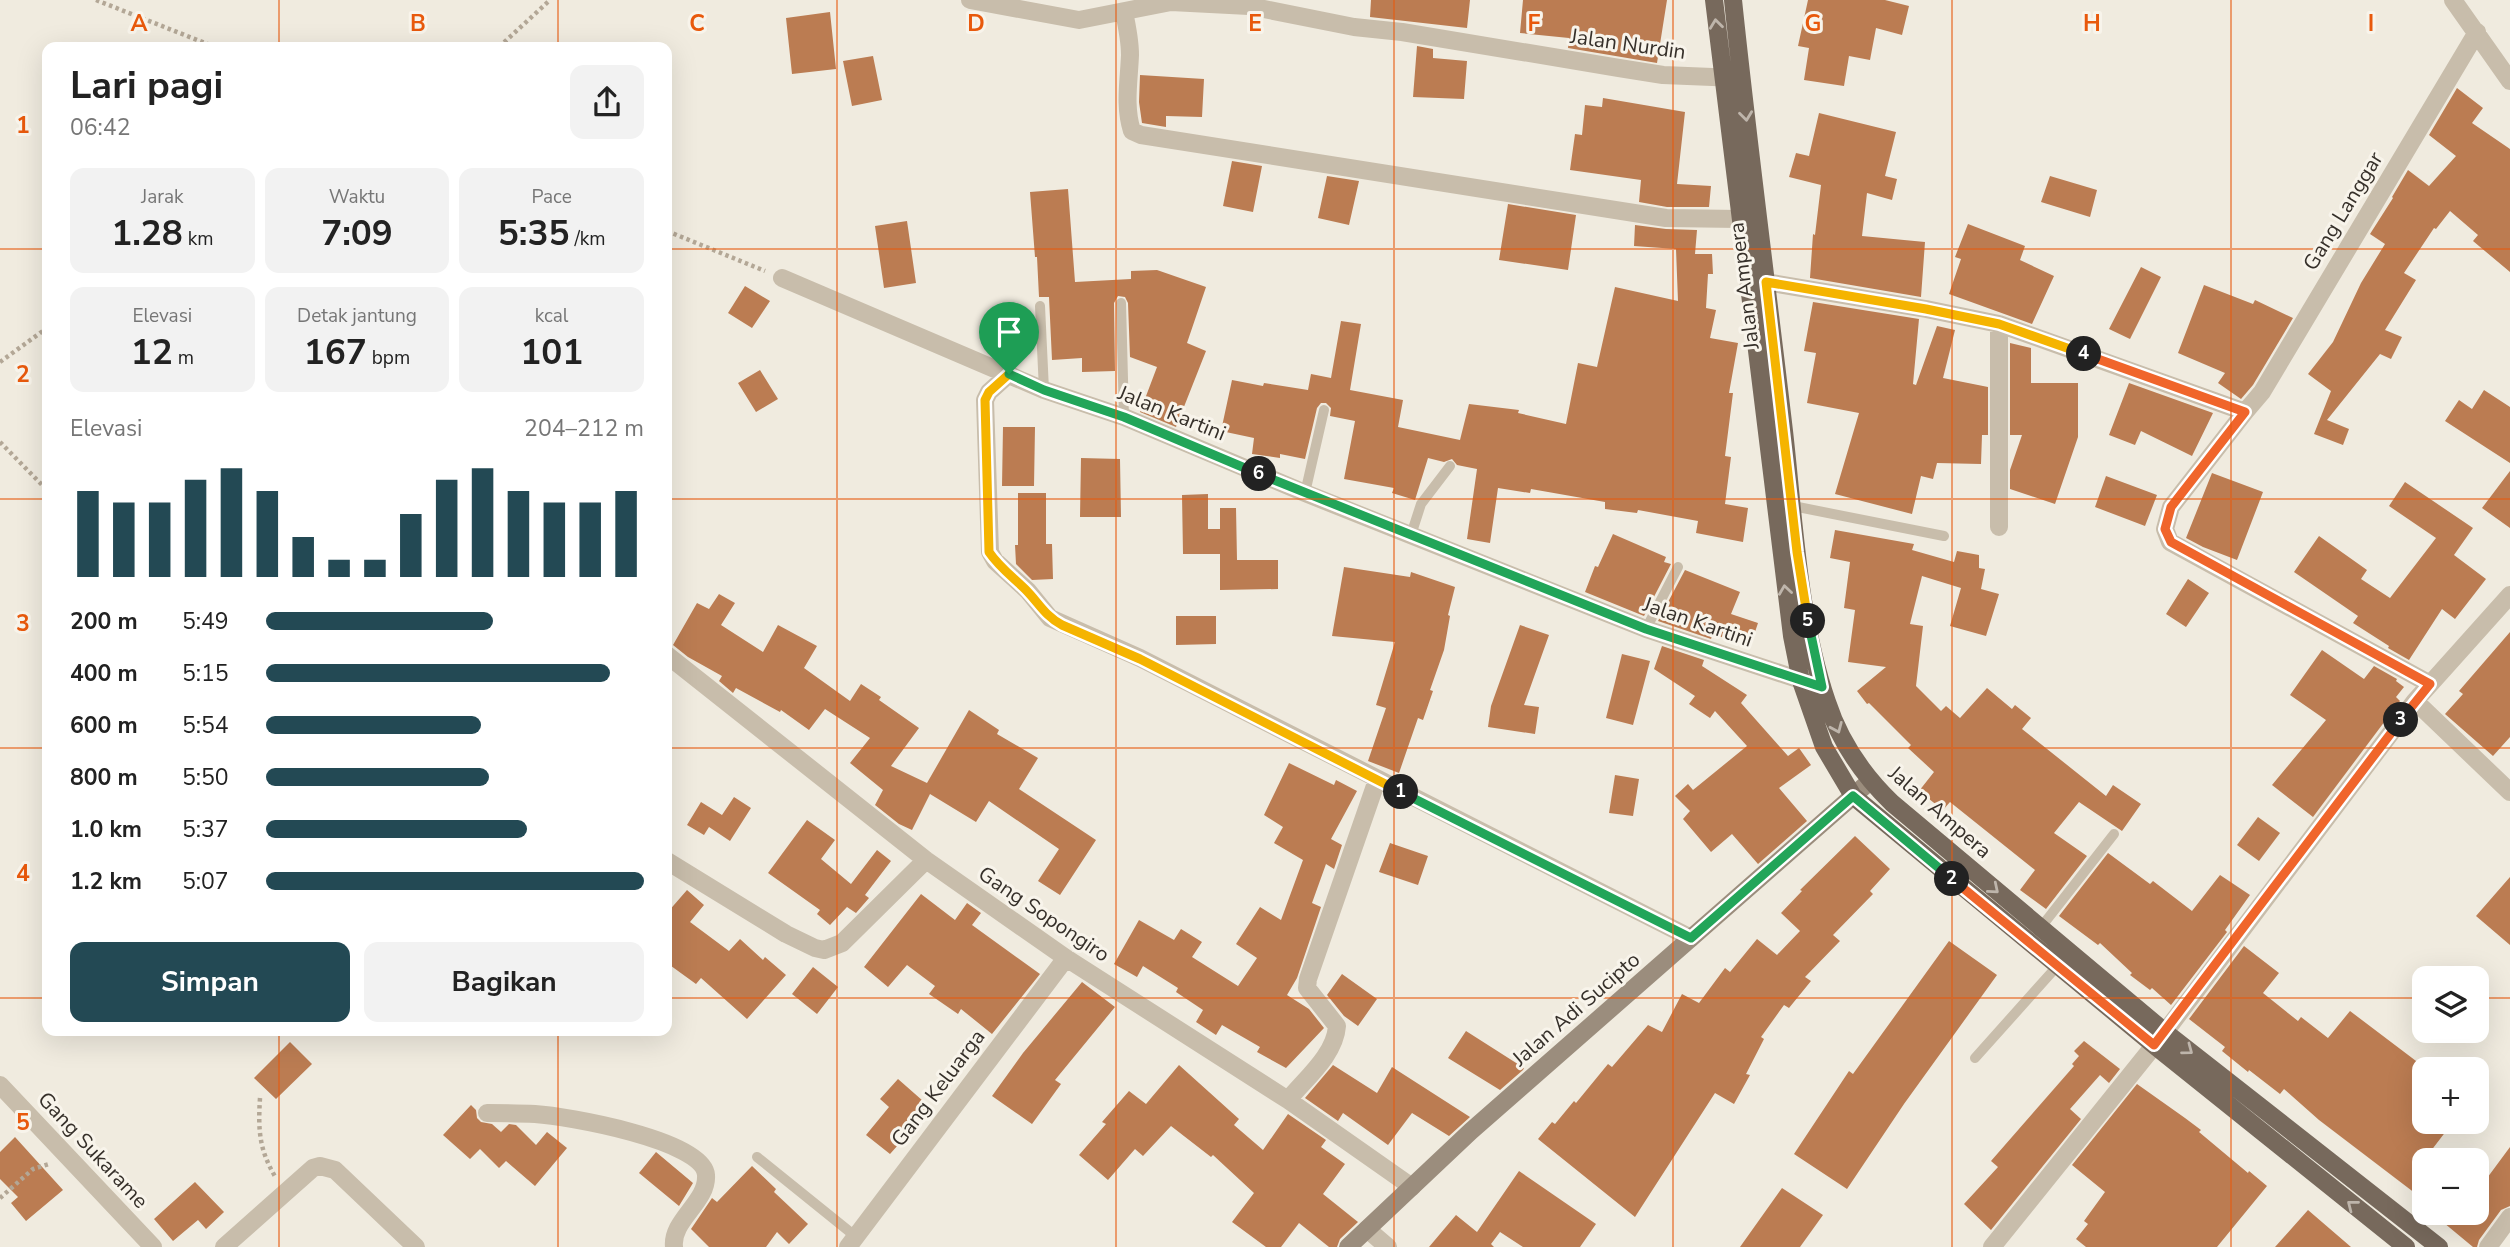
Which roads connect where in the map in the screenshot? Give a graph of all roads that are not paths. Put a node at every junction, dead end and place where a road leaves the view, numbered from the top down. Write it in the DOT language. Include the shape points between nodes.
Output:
graph roads {
  1 [pos="970,0"];
  2 [pos="1714,0"];
  3 [pos="1733,0"];
  4 [pos="2453,0"];
  5 [pos="1124,12"];
  6 [pos="2477,32"];
  7 [pos="1742,78"];
  8 [pos="1723,79"];
  9 [pos="2510,81"];
  10 [pos="1739,219"];
  11 [pos="782,278"];
  12 [pos="1766,282"];
  13 [pos="1121,303"];
  14 [pos="1040,306"];
  15 [pos="1999,324"];
  16 [pos="1009,374"];
  17 [pos="1044,390"];
  18 [pos="1324,410"];
  19 [pos="2245,412"];
  20 [pos="1124,417"];
  21 [pos="1450,466"];
  22 [pos="1305,493"];
  23 [pos="1793,506"];
  24 [pos="1999,527"];
  25 [pos="1412,535"];
  26 [pos="1944,536"];
  27 [pos="1678,567"];
  28 [pos="2510,595"];
  29 [pos="1646,629"];
  30 [pos="672,659"];
  31 [pos="1801,681"];
  32 [pos="2430,684"];
  33 [pos="1822,687"];
  34 [pos="2415,701"];
  35 [pos="1377,780"];
  36 [pos="1869,782"];
  37 [pos="2510,792"];
  38 [pos="1853,796"];
  39 [pos="2114,834"];
  40 [pos="926,860"];
  41 [pos="672,864"];
  42 [pos="2041,928"];
  43 [pos="1691,938"];
  44 [pos="2028,942"];
  45 [pos="2069,952"];
  46 [pos="1066,958"];
  47 [pos="2057,966"];
  48 [pos="2159,1038"];
  49 [pos="1975,1058"];
  50 [pos="0,1085"];
  51 [pos="1288,1100"];
  52 [pos="487,1113"];
  53 [pos="757,1157"];
  54 [pos="1412,1187"];
  55 [pos="2510,1217"];
  56 [pos="1367,1229"];
  57 [pos="851,1241"];
  58 [pos="2432,1245"];
  59 [pos="153,1247"];
  60 [pos="224,1247"];
  61 [pos="416,1247"];
  62 [pos="674,1247"];
  63 [pos="1348,1247"];
  64 [pos="1388,1247"];
  65 [pos="1992,1247"];
  66 [pos="2406,1247"];
  67 [pos="2488,1247"];
  1 -- 5 [label="street, Jalan Nurdin" via="1079,20"];
  8 -- 2 [label="main road, Jalan Ampera, one-way"];
  3 -- 7 [label="main road, Jalan Ampera"];
  4 -- 6 [label="street"];
  5 -- 8 [label="street, Jalan Nurdin" via="1171,2 1249,6 1663,75"];
  5 -- 10 [label="street" via="1130,45 1128,119 1132,131 1141,135 1666,218"];
  6 -- 9 [label="street"];
  6 -- 19 [label="street, Gang Langgar" via="2262,392"];
  7 -- 8 [label="street, Jalan Nurdin"];
  7 -- 12 [label="main road, Jalan Ampera, one-way"];
  8 -- 10 [label="main road, Jalan Ampera"];
  31 -- 10 [label="main road, Jalan Ampera, one-way" via="1783,579"];
  11 -- 16 [label="street, Jalan Kartini"];
  12 -- 15 [label="street"];
  12 -- 23 [label="main road, Jalan Ampera"];
  13 -- 20 [label="lane"];
  14 -- 17 [label="lane"];
  15 -- 19 [label="street"];
  15 -- 24 [label="street"];
  16 -- 17 [label="street, Jalan Kartini"];
  16 -- 35 [label="street" via="989,392 984,408 988,541 995,561 1049,618 1140,659"];
  17 -- 20 [label="street, Jalan Kartini"];
  18 -- 22 [label="lane"];
  19 -- 32 [label="street, Gang Langgar" via="2171,507 2165,529 2171,542"];
  20 -- 22 [label="street, Jalan Kartini"];
  21 -- 25 [label="lane" via="1421,504"];
  22 -- 25 [label="street, Jalan Kartini"];
  23 -- 26 [label="lane"];
  23 -- 33 [label="main road, Jalan Ampera"];
  25 -- 29 [label="street, Jalan Kartini"];
  27 -- 29 [label="lane"];
  28 -- 32 [label="street"];
  29 -- 31 [label="street, Jalan Kartini"];
  30 -- 40 [label="street, Gang Sopongiro"];
  31 -- 33 [label="street, Jalan Kartini"];
  31 -- 38 [label="main road, Jalan Ampera" via="1824,747"];
  32 -- 34 [label="street"];
  33 -- 36 [label="main road, Jalan Ampera, one-way" via="1838,732"];
  34 -- 37 [label="street"];
  34 -- 48 [label="street"];
  35 -- 43 [label="street"];
  35 -- 51 [label="street" via="1308,979 1307,988 1337,1026 1336,1035"];
  36 -- 38 [label="street, Jalan Adi Sucipto"];
  36 -- 42 [label="main road, Jalan Ampera, one-way"];
  38 -- 43 [label="street, Jalan Adi Sucipto"];
  38 -- 44 [label="main road, Jalan Ampera"];
  39 -- 42 [label="lane"];
  40 -- 41 [label="street" via="842,943 824,950 786,934"];
  40 -- 46 [label="street, Gang Sopongiro"];
  42 -- 44 [label="lane"];
  42 -- 45 [label="main road, Jalan Ampera"];
  43 -- 54 [label="street, Jalan Adi Sucipto"];
  44 -- 47 [label="main road, Jalan Ampera"];
  45 -- 47 [label="lane"];
  45 -- 48 [label="main road, Jalan Ampera"];
  46 -- 51 [label="street, Gang Sopongiro"];
  46 -- 57 [label="street, Gang Keluarga"];
  47 -- 48 [label="main road, Jalan Ampera"];
  47 -- 49 [label="lane"];
  48 -- 58 [label="main road, Jalan Ampera, one-way"];
  48 -- 65 [label="street"];
  66 -- 48 [label="main road, Jalan Ampera, one-way"];
  50 -- 59 [label="street, Gang Sukarame"];
  51 -- 54 [label="street, Gang Sopongiro"];
  52 -- 62 [label="street" via="576,1119 646,1136 694,1157 705,1168 707,1179 673,1240"];
  53 -- 57 [label="lane"];
  54 -- 56 [label="street, Jalan Adi Sucipto"];
  55 -- 67 [label="street"];
  56 -- 63 [label="street, Jalan Adi Sucipto"];
  56 -- 64 [label="street"];
  60 -- 61 [label="street" via="313,1168 327,1167"];
}
